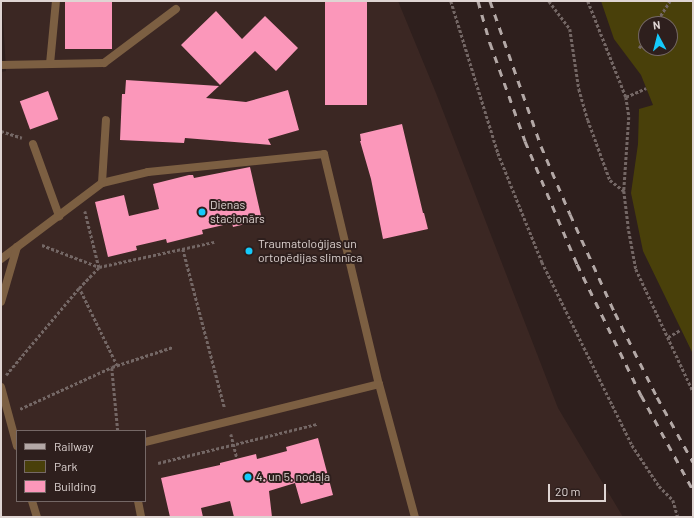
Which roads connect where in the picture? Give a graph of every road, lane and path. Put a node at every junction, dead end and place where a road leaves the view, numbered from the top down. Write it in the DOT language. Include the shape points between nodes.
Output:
graph roads {
  1 [pos="56,1"];
  2 [pos="451,1"];
  3 [pos="548,1"];
  4 [pos="588,1"];
  5 [pos="670,1"];
  6 [pos="176,9"];
  7 [pos="660,16"];
  8 [pos="50,64"];
  9 [pos="1,65"];
  10 [pos="646,88"];
  11 [pos="626,97"];
  12 [pos="106,120"];
  13 [pos="1,131"];
  14 [pos="33,144"];
  15 [pos="102,183"];
  16 [pos="624,191"];
  17 [pos="82,198"];
  18 [pos="59,216"];
  19 [pos="27,239"];
  20 [pos="214,242"];
  21 [pos="17,247"];
  22 [pos="183,249"];
  23 [pos="1,259"];
  24 [pos="99,267"];
  25 [pos="79,288"];
  26 [pos="1,302"];
  27 [pos="680,330"];
  28 [pos="668,337"];
  29 [pos="173,347"];
  30 [pos="117,366"];
  31 [pos="112,368"];
  32 [pos="1,381"];
  33 [pos="379,384"];
  34 [pos="1,387"];
  35 [pos="693,391"];
  36 [pos="8,414"];
  37 [pos="228,421"];
  38 [pos="317,424"];
  39 [pos="118,430"];
  40 [pos="16,442"];
  41 [pos="146,442"];
  42 [pos="234,444"];
  43 [pos="237,458"];
  44 [pos="158,463"];
  45 [pos="32,502"];
  46 [pos="138,502"];
  47 [pos="37,517"];
  48 [pos="141,517"];
  49 [pos="415,517"];
  50 [pos="678,517"];
  1 -- 8 [label="lane"];
  2 -- 50 [label="path" via="498,154 542,262 632,445 659,486 673,500"];
  3 -- 16 [label="path" via="570,29 579,90 588,120 610,180"];
  4 -- 11 [label="path"];
  5 -- 7 [label="path"];
  6 -- 8 [label="lane" via="104,63"];
  8 -- 9 [label="lane"];
  10 -- 11 [label="path"];
  11 -- 16 [label="path" via="629,117"];
  12 -- 15 [label="lane"];
  13 -- 14 [label="path" via="19,136"];
  14 -- 18 [label="lane"];
  15 -- 17 [label="lane"];
  15 -- 33 [label="lane" via="148,172 324,154"];
  16 -- 28 [label="path" via="636,268"];
  17 -- 18 [label="lane"];
  17 -- 24 [label="path"];
  18 -- 19 [label="lane"];
  19 -- 21 [label="lane"];
  19 -- 24 [label="path"];
  20 -- 22 [label="path"];
  21 -- 23 [label="lane"];
  21 -- 26 [label="lane"];
  22 -- 24 [label="path"];
  22 -- 37 [label="path"];
  24 -- 25 [label="path"];
  25 -- 30 [label="path"];
  25 -- 32 [label="path"];
  27 -- 28 [label="path"];
  28 -- 35 [label="path"];
  29 -- 30 [label="path"];
  30 -- 31 [label="path"];
  31 -- 36 [label="path"];
  31 -- 39 [label="path"];
  33 -- 37 [label="lane"];
  33 -- 49 [label="lane"];
  34 -- 36 [label="lane"];
  36 -- 40 [label="lane"];
  37 -- 41 [label="lane"];
  37 -- 42 [label="path"];
  38 -- 42 [label="path"];
  42 -- 43 [label="path"];
  42 -- 44 [label="path"];
  45 -- 47 [label="lane"];
  46 -- 48 [label="lane"];
}
